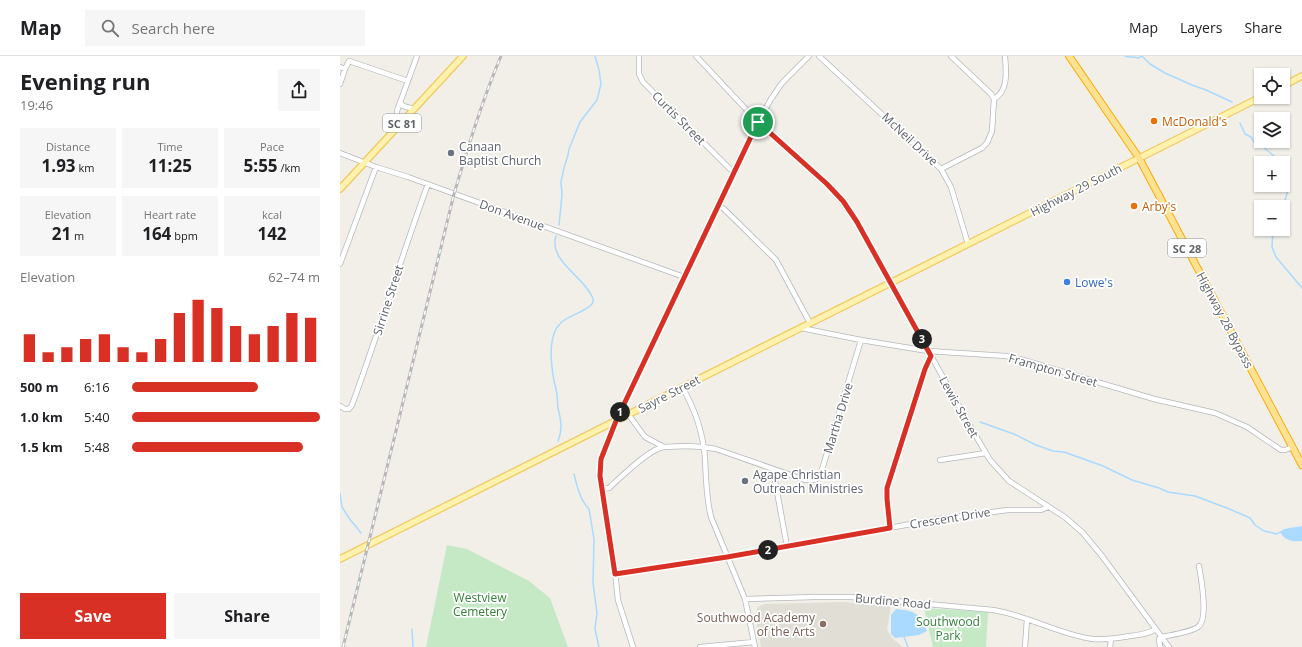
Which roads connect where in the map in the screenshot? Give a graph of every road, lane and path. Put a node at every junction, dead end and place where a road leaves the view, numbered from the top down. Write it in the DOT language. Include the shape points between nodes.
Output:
graph roads {
  1 [pos="417,56"];
  2 [pos="463,56"];
  3 [pos="640,56"];
  4 [pos="696,56"];
  5 [pos="809,56"];
  6 [pos="819,56"];
  7 [pos="951,56"];
  8 [pos="1005,56"];
  9 [pos="1069,56"];
  10 [pos="340,67"];
  11 [pos="345,69"];
  12 [pos="1302,76"];
  13 [pos="408,82"];
  14 [pos="1290,82"];
  15 [pos="340,84"];
  16 [pos="994,99"];
  17 [pos="1254,100"];
  18 [pos="400,102"];
  19 [pos="414,109"];
  20 [pos="758,122"];
  21 [pos="396,128"];
  22 [pos="340,153"];
  23 [pos="1139,158"];
  24 [pos="365,163"];
  25 [pos="376,167"];
  26 [pos="941,169"];
  27 [pos="734,173"];
  28 [pos="428,184"];
  29 [pos="340,189"];
  30 [pos="718,206"];
  31 [pos="968,244"];
  32 [pos="340,264"];
  33 [pos="684,278"];
  34 [pos="891,283"];
  35 [pos="810,323"];
  36 [pos="800,328"];
  37 [pos="861,340"];
  38 [pos="928,351"];
  39 [pos="931,356"];
  40 [pos="682,387"];
  41 [pos="342,407"];
  42 [pos="628,414"];
  43 [pos="616,421"];
  44 [pos="664,447"];
  45 [pos="703,447"];
  46 [pos="1293,447"];
  47 [pos="986,453"];
  48 [pos="940,460"];
  49 [pos="1302,465"];
  50 [pos="773,470"];
  51 [pos="602,489"];
  52 [pos="1048,506"];
  53 [pos="890,528"];
  54 [pos="787,546"];
  55 [pos="727,557"];
  56 [pos="340,559"];
  57 [pos="1199,566"];
  58 [pos="615,574"];
  59 [pos="745,599"];
  60 [pos="1027,619"];
  61 [pos="1156,629"];
  62 [pos="1162,637"];
  63 [pos="1111,639"];
  64 [pos="755,644"];
  65 [pos="633,647"];
  66 [pos="700,647"];
  67 [pos="1025,647"];
  68 [pos="1110,647"];
  69 [pos="1160,647"];
  70 [pos="1169,647"];
  1 -- 13 [label="street"];
  2 -- 19 [label="main road, SC 81"];
  3 -- 27 [label="street, Curtis Street" via="639,74 646,85"];
  4 -- 20 [label="street, Lewis Street"];
  5 -- 20 [label="street" via="782,83"];
  6 -- 26 [label="street, McNeil Drive"];
  7 -- 16 [label="street" via="986,88"];
  8 -- 16 [label="street" via="1005,84"];
  9 -- 23 [label="highway, Highway 28 Bypass / SC 28"];
  10 -- 11 [label="street"];
  11 -- 13 [label="street" via="349,61"];
  11 -- 15 [label="street"];
  12 -- 14 [label="main road"];
  13 -- 18 [label="street"];
  16 -- 26 [label="street" via="992,131 987,143"];
  17 -- 23 [label="main road, Highway 29 South"];
  18 -- 19 [label="street" via="403,106"];
  18 -- 21 [label="street"];
  19 -- 21 [label="main road, SC 81"];
  20 -- 27 [label="street"];
  20 -- 34 [label="street, Lewis Street" via="843,201"];
  21 -- 24 [label="main road, SC 81"];
  22 -- 24 [label="street, Don Avenue"];
  23 -- 31 [label="main road, Highway 29 South"];
  23 -- 46 [label="highway, Highway 28 Bypass / SC 28"];
  24 -- 25 [label="street, Don Avenue"];
  24 -- 29 [label="main road, SC 81"];
  25 -- 28 [label="street, Don Avenue"];
  25 -- 32 [label="street"];
  26 -- 31 [label="street, McNeil Drive" via="950,187"];
  27 -- 30 [label="street"];
  28 -- 33 [label="street, Don Avenue"];
  28 -- 41 [label="street, Sirrine Street" via="352,405 350,409"];
  30 -- 33 [label="street"];
  30 -- 35 [label="street" via="776,260"];
  31 -- 34 [label="main road, Highway 29 South"];
  33 -- 43 [label="street"];
  34 -- 35 [label="main road, Sayre Street"];
  34 -- 38 [label="street, Lewis Street"];
  35 -- 36 [label="main road, Sayre Street"];
  36 -- 37 [label="street, Frampton Street"];
  36 -- 40 [label="main road, Sayre Street"];
  37 -- 38 [label="street, Frampton Street"];
  37 -- 50 [label="street, Martha Drive" via="820,476 815,480 805,480"];
  38 -- 39 [label="street, Lewis Street"];
  38 -- 46 [label="street, Frampton Street" via="1006,356 1023,360 1154,399 1215,413 1247,427 1281,450"];
  39 -- 47 [label="street, Lewis Street"];
  39 -- 53 [label="street" via="887,488"];
  40 -- 42 [label="main road, Sayre Street"];
  40 -- 45 [label="street" via="694,411"];
  42 -- 43 [label="main road, Sayre Street"];
  42 -- 44 [label="street, Martha Drive" via="645,437"];
  43 -- 51 [label="street" via="601,459"];
  43 -- 56 [label="main road, Sayre Street"];
  44 -- 45 [label="street, Martha Drive"];
  44 -- 51 [label="street" via="646,456 609,488"];
  45 -- 50 [label="street, Martha Drive" via="722,451"];
  45 -- 55 [label="street" via="708,503"];
  46 -- 49 [label="highway, Highway 28 Bypass / SC 28"];
  47 -- 48 [label="street"];
  47 -- 52 [label="street, Lewis Street" via="1010,481"];
  50 -- 54 [label="street"];
  51 -- 58 [label="street"];
  52 -- 53 [label="street, Crescent Drive" via="1041,510 991,512"];
  52 -- 61 [label="street, Lewis Street" via="1083,534"];
  53 -- 54 [label="street, Crescent Drive"];
  54 -- 55 [label="street, Crescent Drive"];
  55 -- 58 [label="street, Crescent Drive"];
  55 -- 59 [label="street"];
  57 -- 62 [label="street" via="1204,615 1201,624 1194,629"];
  58 -- 65 [label="street" via="618,600"];
  59 -- 60 [label="street, Burdine Road" via="851,597 994,610"];
  59 -- 64 [label="street"];
  60 -- 63 [label="street, Burdine Road" via="1083,637"];
  60 -- 67 [label="street"];
  61 -- 62 [label="street, Lewis Street"];
  61 -- 63 [label="street, Burdine Road"];
  62 -- 69 [label="street" via="1159,639"];
  62 -- 70 [label="street, Lewis Street"];
  63 -- 68 [label="street"];
  64 -- 66 [label="street"];
}
